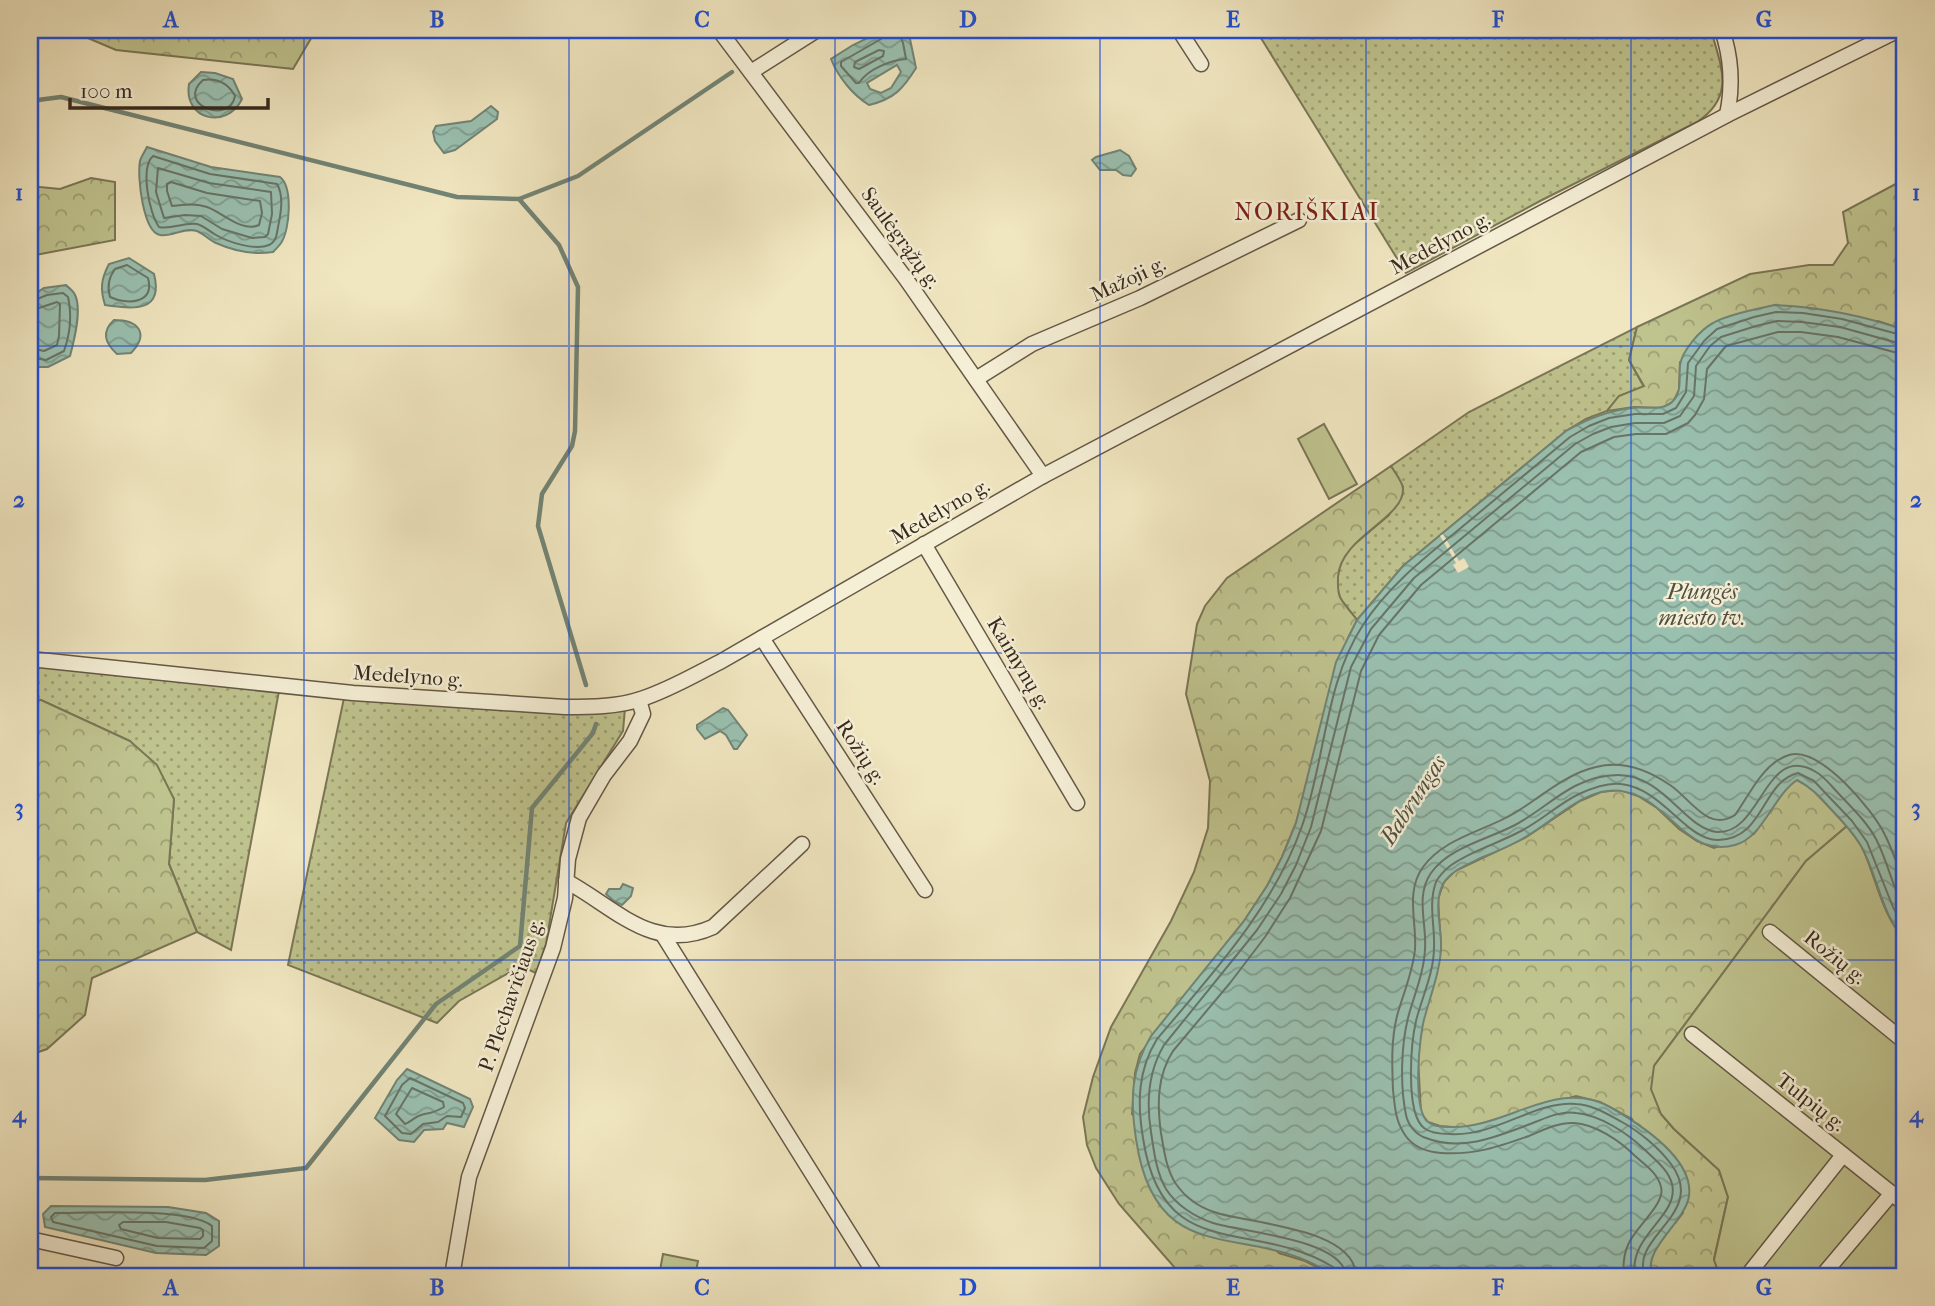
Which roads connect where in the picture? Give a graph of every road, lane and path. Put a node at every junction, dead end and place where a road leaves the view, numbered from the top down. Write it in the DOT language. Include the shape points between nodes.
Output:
graph roads {
  1 [pos="719,30"];
  2 [pos="817,30"];
  3 [pos="1179,30"];
  4 [pos="1722,30"];
  5 [pos="1899,30"];
  6 [pos="1201,64"];
  7 [pos="751,72"];
  8 [pos="1727,116"];
  9 [pos="1299,220"];
  10 [pos="976,379"];
  11 [pos="1043,476"];
  12 [pos="924,544"];
  13 [pos="762,638"];
  14 [pos="30,659"];
  15 [pos="639,700"];
  16 [pos="1077,803"];
  17 [pos="802,844"];
  18 [pos="566,881"];
  19 [pos="925,890"];
  20 [pos="1770,932"];
  21 [pos="663,935"];
  22 [pos="1692,1034"];
  23 [pos="1905,1042"];
  24 [pos="1843,1155"];
  25 [pos="1892,1194"];
  26 [pos="1905,1204"];
  27 [pos="30,1239"];
  28 [pos="116,1258"];
  29 [pos="452,1276"];
  30 [pos="876,1276"];
  31 [pos="1747,1276"];
  32 [pos="1822,1276"];
  1 -- 7 [label="street, Saulėgrąžų g."];
  2 -- 7 [label="street"];
  3 -- 6 [label="street"];
  4 -- 8 [label="street" via="1731,72"];
  5 -- 8 [label="street, Medelyno g."];
  7 -- 10 [label="street, Saulėgrąžų g."];
  8 -- 11 [label="street, Medelyno g."];
  9 -- 10 [label="street, Mažoji g." via="1140,298 1032,344"];
  10 -- 11 [label="street, Saulėgrąžų g."];
  11 -- 12 [label="street, Medelyno g."];
  12 -- 13 [label="street, Medelyno g."];
  12 -- 16 [label="street, Kaimynų g."];
  13 -- 15 [label="street, Medelyno g."];
  13 -- 19 [label="street, Rožių g."];
  14 -- 15 [label="street, Medelyno g." via="366,694 565,707"];
  15 -- 18 [label="street, P. Plechavičiaus g." via="643,714 631,741 579,818"];
  17 -- 21 [label="street" via="713,926 678,937"];
  18 -- 21 [label="street" via="644,929"];
  18 -- 29 [label="street, P. Plechavičiaus g." via="553,948 469,1177"];
  20 -- 23 [label="street, Rožių g."];
  21 -- 30 [label="street"];
  22 -- 24 [label="street, Tulpių g."];
  24 -- 25 [label="street, Tulpių g."];
  24 -- 31 [label="street"];
  25 -- 26 [label="street, Tulpių g."];
  25 -- 32 [label="street"];
  27 -- 28 [label="street"];
}
